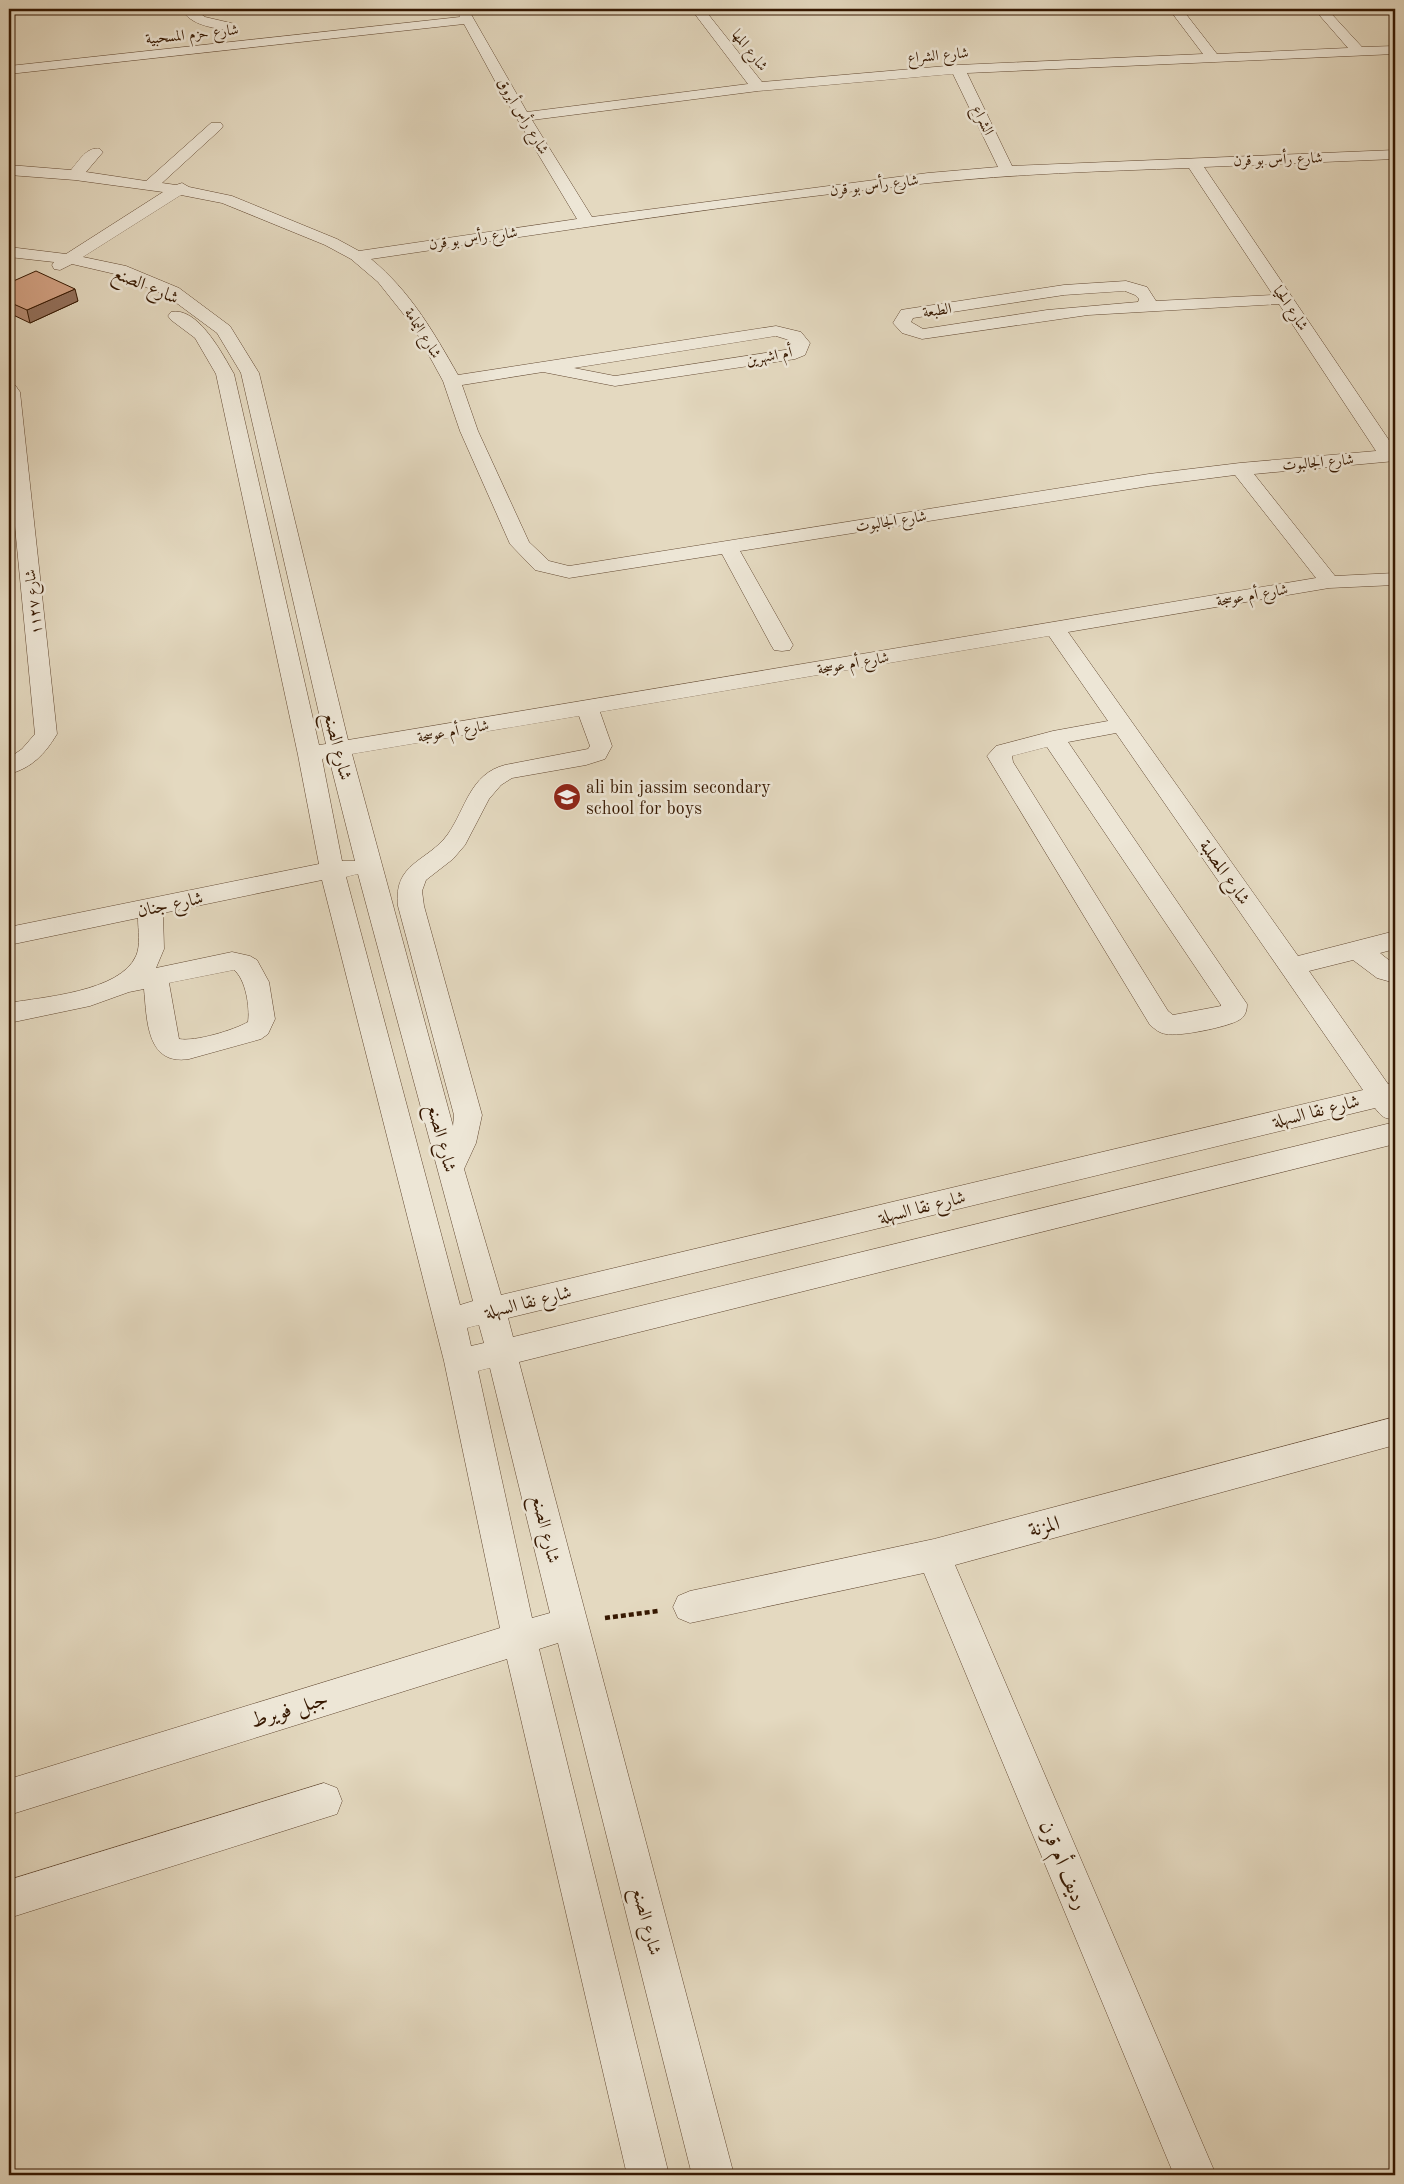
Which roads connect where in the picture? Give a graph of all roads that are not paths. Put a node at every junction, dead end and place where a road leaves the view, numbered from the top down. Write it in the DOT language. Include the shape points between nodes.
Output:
graph roads {
  1 [pos="697,9"];
  2 [pos="1175,9"];
  3 [pos="1320,9"];
  4 [pos="189,12"];
  5 [pos="465,14"];
  6 [pos="224,18"];
  7 [pos="236,46"];
  8 [pos="1395,50"];
  9 [pos="1358,51"];
  10 [pos="1212,58"];
  11 [pos="958,69"];
  12 [pos="9,70"];
  13 [pos="758,87"];
  14 [pos="523,117"];
  15 [pos="216,126"];
  16 [pos="95,152"];
  17 [pos="1395,154"];
  18 [pos="1193,162"];
  19 [pos="9,170"];
  20 [pos="1007,171"];
  21 [pos="75,175"];
  22 [pos="206,179"];
  23 [pos="149,186"];
  24 [pos="178,190"];
  25 [pos="587,222"];
  26 [pos="9,252"];
  27 [pos="357,256"];
  28 [pos="9,262"];
  29 [pos="63,263"];
  30 [pos="1134,288"];
  31 [pos="1285,299"];
  32 [pos="1203,304"];
  33 [pos="1144,307"];
  34 [pos="600,357"];
  35 [pos="543,367"];
  36 [pos="452,381"];
  37 [pos="615,381"];
  38 [pos="9,389"];
  39 [pos="1392,455"];
  40 [pos="1240,469"];
  41 [pos="728,547"];
  42 [pos="542,566"];
  43 [pos="1395,579"];
  44 [pos="1329,582"];
  45 [pos="1055,629"];
  46 [pos="782,645"];
  47 [pos="588,708"];
  48 [pos="1122,725"];
  49 [pos="1053,738"];
  50 [pos="338,749"];
  51 [pos="310,754"];
  52 [pos="9,767"];
  53 [pos="368,865"];
  54 [pos="332,871"];
  55 [pos="150,908"];
  56 [pos="9,936"];
  57 [pos="1395,940"];
  58 [pos="1358,950"];
  59 [pos="1290,966"];
  60 [pos="1395,974"];
  61 [pos="155,978"];
  62 [pos="128,983"];
  63 [pos="9,1013"];
  64 [pos="1391,1101"];
  65 [pos="1395,1133"];
  66 [pos="450,1168"];
  67 [pos="491,1311"];
  68 [pos="449,1320"];
  69 [pos="501,1353"];
  70 [pos="460,1361"];
  71 [pos="1395,1431"];
  72 [pos="934,1556"];
  73 [pos="690,1606"];
  74 [pos="570,1623"];
  75 [pos="520,1638"];
  76 [pos="9,1797"];
  77 [pos="324,1801"];
  78 [pos="9,1899"];
  79 [pos="648,2175"];
  80 [pos="713,2175"];
  81 [pos="1195,2175"];
  1 -- 13 [label="street, شارع المها"];
  2 -- 10 [label="street"];
  3 -- 9 [label="street"];
  4 -- 6 [label="street"];
  4 -- 6 [label="street" via="197,19"];
  5 -- 7 [label="street, شارع حزم المسحبية"];
  5 -- 14 [label="street, شارع رأس أبروق"];
  6 -- 7 [label="street"];
  7 -- 12 [label="street, شارع حزم المسحبية"];
  8 -- 9 [label="street"];
  9 -- 10 [label="street, شارع الشراع"];
  10 -- 11 [label="street, شارع الشراع"];
  11 -- 13 [label="street, شارع الشراع"];
  11 -- 20 [label="street, الشراع"];
  13 -- 14 [label="street, شارع الشراع"];
  14 -- 25 [label="street, شارع رأس أبروق"];
  15 -- 23 [label="street"];
  16 -- 21 [label="street"];
  17 -- 18 [label="street, شارع رأس بو قرن"];
  18 -- 20 [label="street, شارع رأس بو قرن"];
  18 -- 31 [label="street, شارع الحيا"];
  19 -- 21 [label="street, شارع اليمامة"];
  20 -- 25 [label="street, شارع رأس بو قرن" via="928,178"];
  21 -- 23 [label="street, شارع اليمامة"];
  22 -- 24 [label="street"];
  23 -- 24 [label="street, شارع اليمامة"];
  24 -- 27 [label="street, شارع اليمامة" via="226,199"];
  24 -- 29 [label="street"];
  25 -- 27 [label="street, شارع رأس بو قرن"];
  26 -- 29 [label="street, شارع الصنع"];
  27 -- 36 [label="street, شارع اليمامة" via="384,278 421,324"];
  28 -- 29 [label="street, شارع الصنع"];
  29 -- 50 [label="street, شارع الصنع" via="120,270 173,292 224,330 250,373"];
  29 -- 51 [label="street, شارع الصنع" via="153,299 202,335 226,374"];
  30 -- 32 [label="street, الطبعة"];
  30 -- 33 [label="street" via="1146,295 1148,299"];
  30 -- 33 [label="street, الطبعة" via="1064,290 917,312 907,314 902,323 922,334 1087,310"];
  31 -- 32 [label="street, الطبعة"];
  31 -- 39 [label="street, شارع الحيا"];
  32 -- 33 [label="street, الطبعة"];
  34 -- 35 [label="street, أم اشهرين"];
  34 -- 37 [label="street" via="602,370"];
  34 -- 37 [label="street, أم اشهرين" via="776,330 795,336 801,343 795,354"];
  35 -- 36 [label="street, أم اشهرين"];
  35 -- 37 [label="street, أم اشهرين"];
  36 -- 42 [label="street, شارع اليمامة" via="469,431 520,544"];
  38 -- 52 [label="street, شارع ١١٢٧" via="46,734 23,762"];
  39 -- 40 [label="street, شارع الجالبوت"];
  40 -- 41 [label="street, شارع الجالبوت" via="1149,480"];
  40 -- 44 [label="street"];
  41 -- 42 [label="street, شارع الجالبوت" via="569,572"];
  41 -- 46 [label="street"];
  43 -- 44 [label="street, شارع أم عوسجة"];
  44 -- 45 [label="street, شارع أم عوسجة"];
  45 -- 47 [label="street, شارع أم عوسجة"];
  45 -- 48 [label="street, شارع المصلبة"];
  47 -- 50 [label="street, شارع أم عوسجة"];
  47 -- 66 [label="street" via="601,746 597,754 505,772 493,778 484,786 454,843 418,872 412,883 409,894 468,1115 461,1151"];
  48 -- 49 [label="street"];
  48 -- 59 [label="street, شارع المصلبة"];
  49 -- 49 [label="street" via="1004,750 999,756 1000,762 1159,1018 1167,1025 1181,1025 1229,1014 1234,1010 1234,1004"];
  50 -- 51 [label="street, شارع أم عوسجة"];
  50 -- 53 [label="street, شارع الصنع"];
  51 -- 54 [label="street, شارع الصنع"];
  53 -- 54 [label="street, شارع جنان"];
  53 -- 66 [label="street, شارع الصنع"];
  54 -- 55 [label="street, شارع جنان"];
  54 -- 68 [label="street, شارع الصنع"];
  55 -- 56 [label="street, شارع جنان"];
  55 -- 62 [label="street" via="150,954 143,969"];
  57 -- 58 [label="street"];
  58 -- 59 [label="street"];
  58 -- 60 [label="street"];
  59 -- 64 [label="street, شارع المصلبة"];
  61 -- 61 [label="street" via="166,1043 177,1050 246,1034 261,1025 252,971 240,961"];
  61 -- 62 [label="street"];
  62 -- 63 [label="street" via="103,993"];
  64 -- 67 [label="street, شارع نقا السهلة"];
  65 -- 69 [label="street"];
  66 -- 67 [label="street, شارع الصنع"];
  67 -- 68 [label="street, شارع نقا السهلة"];
  67 -- 69 [label="street, شارع الصنع"];
  68 -- 70 [label="street, شارع الصنع"];
  69 -- 70 [label="street"];
  69 -- 74 [label="street, شارع الصنع"];
  70 -- 75 [label="street, شارع الصنع"];
  71 -- 72 [label="street, المزنة"];
  72 -- 73 [label="street, المزنة"];
  72 -- 81 [label="street, رديف أم قرن"];
  74 -- 75 [label="street, جبل فويرط"];
  74 -- 80 [label="street, شارع الصنع"];
  75 -- 76 [label="street, جبل فويرط"];
  75 -- 79 [label="street, شارع الصنع"];
  77 -- 78 [label="street"];
}
